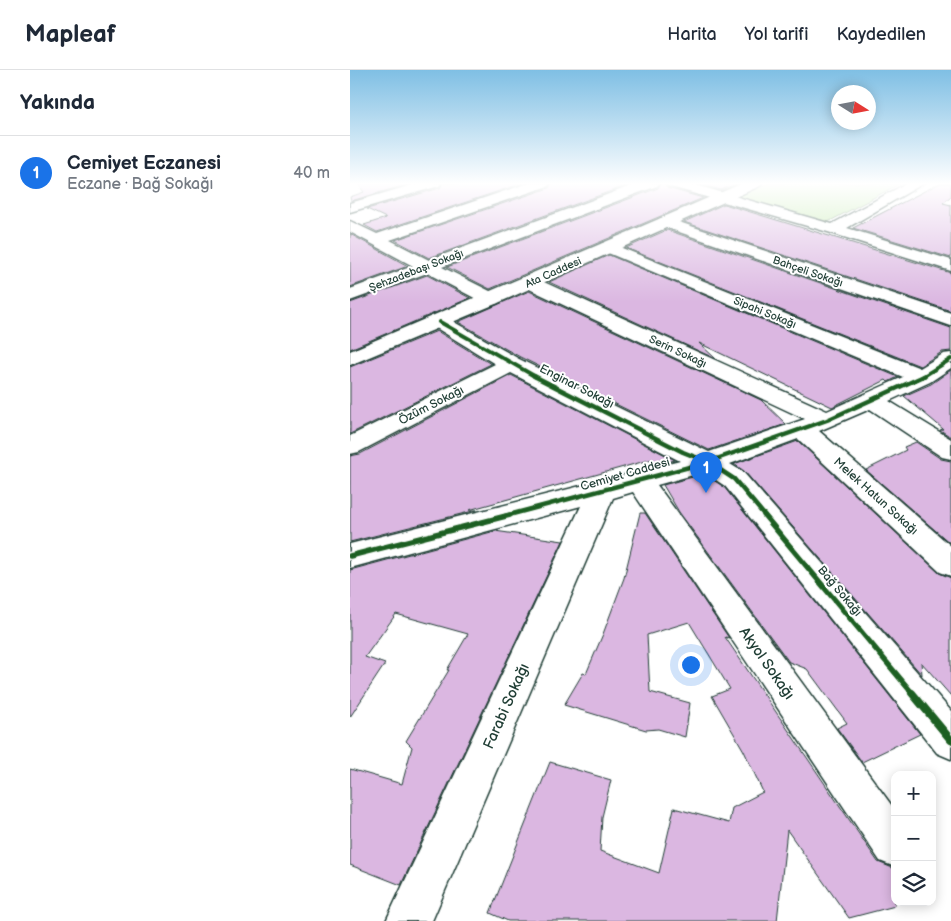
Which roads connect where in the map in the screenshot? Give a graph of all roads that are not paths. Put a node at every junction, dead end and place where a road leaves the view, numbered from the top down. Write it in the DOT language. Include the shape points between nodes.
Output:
graph roads {
  1 [pos="425,223"];
  2 [pos="544,223"];
  3 [pos="662,223"];
  4 [pos="666,223"];
  5 [pos="812,223"];
  6 [pos="845,223"];
  7 [pos="350,226"];
  8 [pos="834,229"];
  9 [pos="377,239"];
  10 [pos="607,247"];
  11 [pos="427,266"];
  12 [pos="951,266"];
  13 [pos="529,282"];
  14 [pos="350,295"];
  15 [pos="491,299"];
  16 [pos="951,320"];
  17 [pos="440,322"];
  18 [pos="350,359"];
  19 [pos="951,359"];
  20 [pos="511,364"];
  21 [pos="922,377"];
  22 [pos="872,400"];
  23 [pos="827,420"];
  24 [pos="802,429"];
  25 [pos="350,446"];
  26 [pos="951,451"];
  27 [pos="708,462"];
  28 [pos="639,480"];
  29 [pos="602,492"];
  30 [pos="350,556"];
  31 [pos="951,564"];
  32 [pos="951,740"];
  33 [pos="891,840"];
  34 [pos="409,921"];
  1 -- 9 [label="street"];
  2 -- 11 [label="street, Şehzadebaşı Sokağı"];
  3 -- 10 [label="street, Ata Caddesi"];
  4 -- 16 [label="street, Bahçeli Sokağı"];
  5 -- 8 [label="street"];
  6 -- 8 [label="street"];
  7 -- 9 [label="street"];
  8 -- 12 [label="street"];
  9 -- 11 [label="street"];
  10 -- 13 [label="street, Ata Caddesi"];
  10 -- 21 [label="street, Sipahi Sokağı"];
  11 -- 14 [label="street, Şehzadebaşı Sokağı"];
  11 -- 15 [label="street"];
  13 -- 15 [label="street, Ata Caddesi"];
  13 -- 23 [label="street, Serin Sokağı"];
  15 -- 17 [label="street, Ata Caddesi"];
  17 -- 18 [label="street, Ata Caddesi"];
  17 -- 20 [label="street, Enginar Sokağı"];
  19 -- 21 [label="street, Cemiyet Caddesi"];
  20 -- 25 [label="street, Özüm Sokağı"];
  20 -- 27 [label="street, Enginar Sokağı"];
  21 -- 22 [label="street, Cemiyet Caddesi"];
  22 -- 23 [label="street, Cemiyet Caddesi"];
  22 -- 26 [label="street"];
  23 -- 24 [label="street, Cemiyet Caddesi"];
  24 -- 27 [label="street, Cemiyet Caddesi"];
  24 -- 31 [label="street, Melek Hatun Sokağı"];
  27 -- 28 [label="street, Cemiyet Caddesi"];
  27 -- 32 [label="street, Bağ Sokağı" via="734,479"];
  28 -- 29 [label="street, Cemiyet Caddesi"];
  28 -- 33 [label="street, Akyol Sokağı"];
  29 -- 30 [label="street, Cemiyet Caddesi"];
  29 -- 34 [label="street, Farabi Sokağı"];
}
